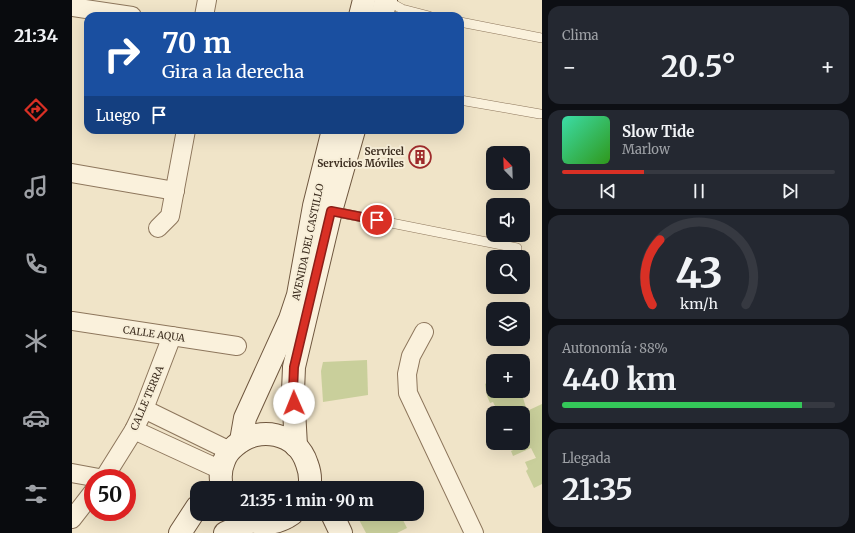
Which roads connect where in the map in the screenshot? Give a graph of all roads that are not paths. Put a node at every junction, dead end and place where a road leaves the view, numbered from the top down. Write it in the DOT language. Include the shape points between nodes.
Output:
graph roads {
  1 [pos="207,0"];
  2 [pos="364,0"];
  3 [pos="386,0"];
  4 [pos="72,7"];
  5 [pos="122,10"];
  6 [pos="205,12"];
  7 [pos="361,12"];
  8 [pos="383,12"];
  9 [pos="414,12"];
  10 [pos="464,23"];
  11 [pos="542,38"];
  12 [pos="464,101"];
  13 [pos="540,114"];
  14 [pos="185,134"];
  15 [pos="332,134"];
  16 [pos="352,134"];
  17 [pos="72,173"];
  18 [pos="175,191"];
  19 [pos="323,209"];
  20 [pos="158,228"];
  21 [pos="517,248"];
  22 [pos="72,321"];
  23 [pos="424,332"];
  24 [pos="172,336"];
  25 [pos="237,346"];
  26 [pos="144,409"];
  27 [pos="134,430"];
  28 [pos="235,446"];
  29 [pos="296,446"];
  30 [pos="110,469"];
  31 [pos="72,473"];
  32 [pos="84,475"];
  33 [pos="219,481"];
  34 [pos="312,481"];
  35 [pos="84,504"];
  36 [pos="190,518"];
  37 [pos="72,519"];
  38 [pos="241,521"];
  39 [pos="256,521"];
  40 [pos="335,521"];
  41 [pos="284,523"];
  42 [pos="180,533"];
  43 [pos="225,533"];
  44 [pos="341,533"];
  45 [pos="474,533"];
  1 -- 6 [label="street"];
  2 -- 7 [label="main road"];
  3 -- 8 [label="main road"];
  3 -- 9 [label="lane"];
  4 -- 5 [label="street"];
  10 -- 11 [label="lane"];
  12 -- 13 [label="lane"];
  14 -- 18 [label="street"];
  15 -- 19 [label="main road, AVENIDA DEL CASTILLO"];
  16 -- 19 [label="main road, AVENIDA DEL CASTILLO"];
  17 -- 18 [label="street"];
  18 -- 20 [label="street" via="170,216"];
  19 -- 21 [label="lane"];
  19 -- 28 [label="main road, AVENIDA DEL CASTILLO" via="290,319"];
  19 -- 29 [label="main road, AVENIDA DEL CASTILLO" via="294,367"];
  22 -- 24 [label="street, CALLE AQUA"];
  23 -- 45 [label="street" via="411,356 407,374 408,393"];
  24 -- 25 [label="street, CALLE AQUA"];
  24 -- 26 [label="street, CALLE TERRA"];
  26 -- 27 [label="street, CALLE TERRA"];
  26 -- 28 [label="street"];
  27 -- 30 [label="street, CALLE TERRA"];
  27 -- 33 [label="street"];
  28 -- 29 [label="main road" via="254,435 269,434 284,438"];
  28 -- 33 [label="main road, AVENIDA DEL CASTILLO" via="224,460"];
  29 -- 34 [label="main road" via="306,458"];
  31 -- 32 [label="street"];
  35 -- 37 [label="street"];
  36 -- 42 [label="main road"];
  38 -- 43 [label="main road"];
  39 -- 41 [label="main road"];
  40 -- 44 [label="main road"];
}
